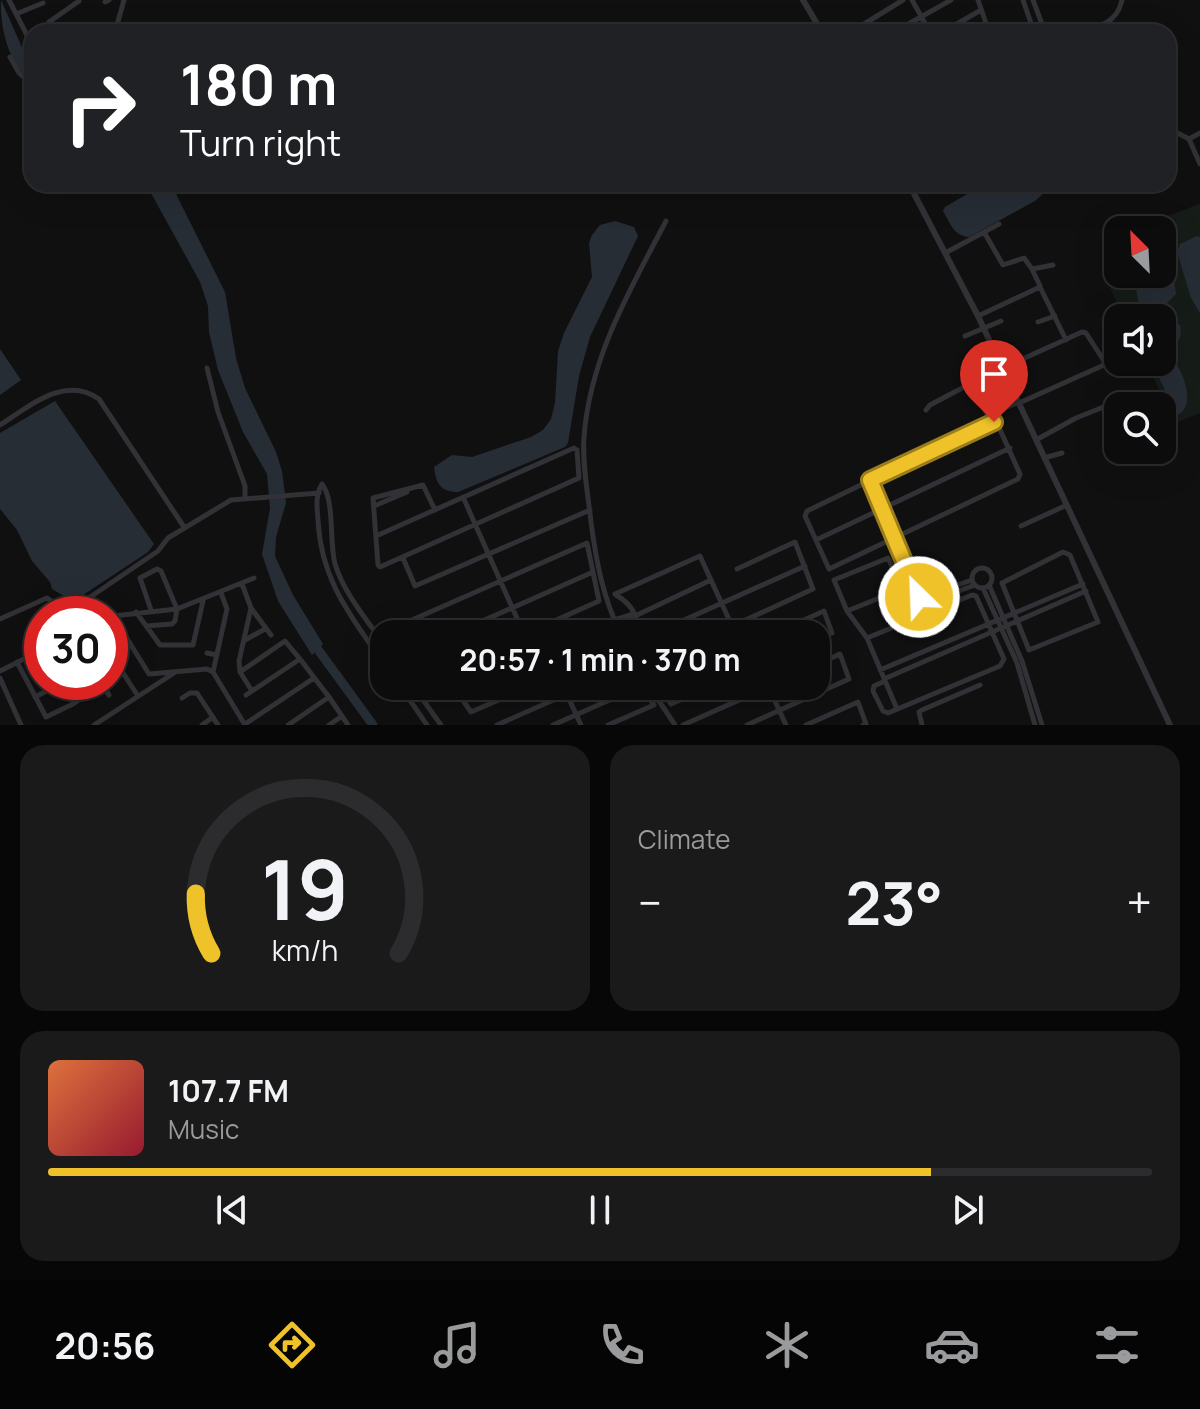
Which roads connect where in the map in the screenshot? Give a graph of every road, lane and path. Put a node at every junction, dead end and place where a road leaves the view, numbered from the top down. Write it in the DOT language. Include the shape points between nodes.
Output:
graph roads {
  1 [pos="9,0"];
  2 [pos="803,0"];
  3 [pos="903,0"];
  4 [pos="912,0"];
  5 [pos="951,0"];
  6 [pos="978,0"];
  7 [pos="1023,0"];
  8 [pos="1033,0"];
  9 [pos="1122,0"];
  10 [pos="79,1"];
  11 [pos="121,1"];
  12 [pos="43,3"];
  13 [pos="981,10"];
  14 [pos="16,14"];
  15 [pos="922,16"];
  16 [pos="50,24"];
  17 [pos="117,24"];
  18 [pos="817,24"];
  19 [pos="864,24"];
  20 [pos="908,24"];
  21 [pos="926,24"];
  22 [pos="957,24"];
  23 [pos="986,24"];
  24 [pos="1031,24"];
  25 [pos="1042,24"];
  26 [pos="1103,24"];
  27 [pos="24,29"];
  28 [pos="10,57"];
  29 [pos="24,73"];
  30 [pos="1176,132"];
  31 [pos="1200,133"];
  32 [pos="1189,139"];
  33 [pos="1200,164"];
  34 [pos="914,192"];
  35 [pos="666,221"];
  36 [pos="999,224"];
  37 [pos="984,232"];
  38 [pos="950,251"];
  39 [pos="1053,265"];
  40 [pos="1032,269"];
  41 [pos="1040,287"];
  42 [pos="980,315"];
  43 [pos="1055,316"];
  44 [pos="1001,321"];
  45 [pos="1038,322"];
  46 [pos="986,327"];
  47 [pos="965,336"];
  48 [pos="1066,340"];
  49 [pos="207,368"];
  50 [pos="1005,368"];
  51 [pos="971,383"];
  52 [pos="1020,402"];
  53 [pos="1104,408"];
  54 [pos="926,410"];
  55 [pos="0,425"];
  56 [pos="1039,438"];
  57 [pos="1010,448"];
  58 [pos="1062,453"];
  59 [pos="1047,457"];
  60 [pos="872,479"];
  61 [pos="423,485"];
  62 [pos="316,493"];
  63 [pos="463,497"];
  64 [pos="245,498"];
  65 [pos="1067,505"];
  66 [pos="374,506"];
  67 [pos="590,507"];
  68 [pos="884,508"];
  69 [pos="435,510"];
  70 [pos="475,525"];
  71 [pos="1021,526"];
  72 [pos="184,527"];
  73 [pos="376,536"];
  74 [pos="897,538"];
  75 [pos="816,540"];
  76 [pos="488,553"];
  77 [pos="403,558"];
  78 [pos="805,566"];
  79 [pos="737,569"];
  80 [pos="593,572"];
  81 [pos="254,578"];
  82 [pos="711,580"];
  83 [pos="501,581"];
  84 [pos="973,583"];
  85 [pos="242,584"];
  86 [pos="1083,584"];
  87 [pos="986,587"];
  88 [pos="902,589"];
  89 [pos="1086,591"];
  90 [pos="221,593"];
  91 [pos="203,600"];
  92 [pos="908,602"];
  93 [pos="721,603"];
  94 [pos="251,608"];
  95 [pos="513,608"];
  96 [pos="177,609"];
  97 [pos="151,610"];
  98 [pos="847,611"];
  99 [pos="136,612"];
  100 [pos="932,612"];
  101 [pos="635,614"];
  102 [pos="1013,614"];
  103 [pos="0,619"];
  104 [pos="915,619"];
  105 [pos="1001,619"];
  106 [pos="412,620"];
  107 [pos="485,620"];
  108 [pos="519,620"];
  109 [pos="556,620"];
  110 [pos="614,620"];
  111 [pos="620,620"];
  112 [pos="636,620"];
  113 [pos="684,620"];
  114 [pos="729,620"];
  115 [pos="746,620"];
  116 [pos="804,620"];
  117 [pos="827,620"];
  118 [pos="1016,621"];
  119 [pos="370,624"];
  120 [pos="989,624"];
  121 [pos="146,626"];
  122 [pos="1004,626"];
  123 [pos="265,629"];
  124 [pos="992,631"];
  125 [pos="271,635"];
  126 [pos="867,638"];
  127 [pos="244,641"];
  128 [pos="370,644"];
  129 [pos="207,653"];
  130 [pos="217,655"];
  131 [pos="24,659"];
  132 [pos="300,659"];
  133 [pos="830,659"];
  134 [pos="17,662"];
  135 [pos="1020,662"];
  136 [pos="880,670"];
  137 [pos="0,671"];
  138 [pos="175,672"];
  139 [pos="213,672"];
  140 [pos="240,672"];
  141 [pos="149,674"];
  142 [pos="24,676"];
  143 [pos="0,678"];
  144 [pos="314,678"];
  145 [pos="884,680"];
  146 [pos="128,681"];
  147 [pos="156,684"];
  148 [pos="980,685"];
  149 [pos="830,687"];
  150 [pos="138,696"];
  151 [pos="329,697"];
  152 [pos="182,698"];
  153 [pos="37,700"];
  154 [pos="79,700"];
  155 [pos="410,700"];
  156 [pos="423,700"];
  157 [pos="463,700"];
  158 [pos="499,700"];
  159 [pos="553,700"];
  160 [pos="570,700"];
  161 [pos="610,700"];
  162 [pos="651,700"];
  163 [pos="658,700"];
  164 [pos="740,700"];
  165 [pos="775,700"];
  166 [pos="802,700"];
  167 [pos="897,709"];
  168 [pos="779,710"];
  169 [pos="576,715"];
  170 [pos="342,716"];
  171 [pos="213,717"];
  172 [pos="694,722"];
  173 [pos="674,723"];
  174 [pos="96,724"];
  175 [pos="865,724"];
  176 [pos="21,725"];
  177 [pos="202,725"];
  178 [pos="218,725"];
  179 [pos="244,725"];
  180 [pos="288,725"];
  181 [pos="329,725"];
  182 [pos="348,725"];
  183 [pos="427,725"];
  184 [pos="441,725"];
  185 [pos="497,725"];
  186 [pos="553,725"];
  187 [pos="581,725"];
  188 [pos="608,725"];
  189 [pos="663,725"];
  190 [pos="683,725"];
  191 [pos="747,725"];
  192 [pos="786,725"];
  193 [pos="806,725"];
  194 [pos="922,725"];
  195 [pos="1035,725"];
  196 [pos="1042,725"];
  197 [pos="1170,725"];
  1 -- 14 [label="street"];
  2 -- 18 [label="street"];
  3 -- 19 [label="street"];
  4 -- 15 [label="street"];
  5 -- 15 [label="street"];
  6 -- 13 [label="street"];
  7 -- 24 [label="street"];
  8 -- 25 [label="street"];
  9 -- 26 [label="street" via="1119,15"];
  10 -- 16 [label="street"];
  11 -- 17 [label="street"];
  12 -- 14 [label="street"];
  13 -- 22 [label="street"];
  13 -- 23 [label="street"];
  14 -- 27 [label="street"];
  15 -- 20 [label="street"];
  15 -- 21 [label="street"];
  28 -- 29 [label="street"];
  30 -- 32 [label="street"];
  31 -- 32 [label="street"];
  32 -- 33 [label="street"];
  34 -- 38 [label="street"];
  35 -- 67 [label="street" via="614,319 598,363 584,439"];
  36 -- 37 [label="street"];
  37 -- 38 [label="street"];
  37 -- 40 [label="street" via="1003,265 1026,258"];
  38 -- 42 [label="street"];
  39 -- 40 [label="street"];
  40 -- 41 [label="street"];
  41 -- 42 [label="street"];
  41 -- 43 [label="street"];
  42 -- 46 [label="street"];
  43 -- 45 [label="street"];
  43 -- 48 [label="street"];
  44 -- 46 [label="street"];
  46 -- 47 [label="street"];
  46 -- 50 [label="street"];
  48 -- 50 [label="street"];
  48 -- 52 [label="street" via="1086,333 1104,365"];
  49 -- 64 [label="street"];
  50 -- 51 [label="street"];
  50 -- 52 [label="street"];
  51 -- 52 [label="street" via="988,416"];
  51 -- 54 [label="street"];
  52 -- 56 [label="street"];
  53 -- 56 [label="street"];
  55 -- 72 [label="street" via="57,391 88,392 99,399"];
  56 -- 59 [label="street"];
  57 -- 60 [label="street" via="997,423 991,422"];
  57 -- 68 [label="street"];
  57 -- 74 [label="street" via="1018,479"];
  58 -- 59 [label="street"];
  59 -- 65 [label="street"];
  60 -- 68 [label="street"];
  60 -- 75 [label="street" via="805,513"];
  61 -- 66 [label="street"];
  61 -- 66 [label="street" via="373,498"];
  61 -- 69 [label="street"];
  62 -- 64 [label="street"];
  62 -- 119 [label="street" via="322,484 328,492 330,545 337,568"];
  62 -- 128 [label="street" via="326,572"];
  63 -- 69 [label="street"];
  63 -- 70 [label="street"];
  63 -- 70 [label="street" via="577,450 579,478"];
  64 -- 72 [label="street" via="219,505"];
  65 -- 71 [label="street"];
  65 -- 197 [label="street"];
  66 -- 73 [label="street"];
  67 -- 76 [label="street"];
  67 -- 110 [label="street" via="602,583"];
  68 -- 74 [label="street"];
  68 -- 75 [label="street"];
  69 -- 73 [label="street"];
  70 -- 76 [label="street"];
  70 -- 77 [label="street"];
  72 -- 103 [label="street" via="77,606 58,606 47,598"];
  73 -- 77 [label="street" via="378,565"];
  74 -- 75 [label="street" via="829,569"];
  74 -- 84 [label="street" via="925,593"];
  76 -- 77 [label="street" via="415,586"];
  76 -- 83 [label="street"];
  78 -- 79 [label="street" via="795,542"];
  78 -- 93 [label="street"];
  78 -- 115 [label="street" via="811,591"];
  80 -- 83 [label="street" via="587,543"];
  80 -- 95 [label="street"];
  80 -- 109 [label="street" via="599,601"];
  81 -- 85 [label="street"];
  82 -- 93 [label="street"];
  82 -- 101 [label="street"];
  82 -- 101 [label="street" via="700,556 615,594"];
  83 -- 95 [label="street"];
  83 -- 106 [label="street"];
  84 -- 87 [label="street"];
  84 -- 87 [label="street" via="973,573 985,568 993,579"];
  85 -- 90 [label="street"];
  85 -- 94 [label="street"];
  86 -- 89 [label="street"];
  86 -- 102 [label="street"];
  86 -- 102 [label="street" via="1070,555 1063,552 1005,579"];
  87 -- 105 [label="street"];
  88 -- 92 [label="street"];
  88 -- 98 [label="street"];
  88 -- 98 [label="street" via="887,557 834,580"];
  89 -- 118 [label="street"];
  89 -- 118 [label="street" via="1096,624 1032,651"];
  90 -- 91 [label="street"];
  90 -- 130 [label="street" via="227,609"];
  91 -- 96 [label="street"];
  91 -- 121 [label="street" via="195,644 162,645"];
  92 -- 100 [label="street"];
  92 -- 104 [label="street"];
  93 -- 113 [label="street"];
  93 -- 114 [label="street"];
  94 -- 123 [label="street"];
  94 -- 127 [label="street"];
  95 -- 107 [label="street"];
  95 -- 108 [label="street"];
  96 -- 97 [label="street"];
  96 -- 97 [label="street" via="157,569 140,578"];
  96 -- 121 [label="street" via="174,623"];
  97 -- 99 [label="street"];
  98 -- 126 [label="street"];
  99 -- 121 [label="street"];
  99 -- 141 [label="street" via="113,618"];
  100 -- 104 [label="street"];
  100 -- 120 [label="street" via="972,595"];
  101 -- 111 [label="street"];
  101 -- 112 [label="street"];
  102 -- 105 [label="street"];
  102 -- 118 [label="street"];
  104 -- 126 [label="street"];
  105 -- 120 [label="street"];
  105 -- 122 [label="street"];
  116 -- 117 [label="street" via="824,611"];
  118 -- 122 [label="street"];
  120 -- 124 [label="street"];
  120 -- 136 [label="street"];
  122 -- 124 [label="street"];
  122 -- 135 [label="street"];
  123 -- 125 [label="street"];
  123 -- 127 [label="street"];
  124 -- 145 [label="street"];
  124 -- 167 [label="street" via="1004,659 1000,666"];
  126 -- 136 [label="street"];
  127 -- 140 [label="street"];
  129 -- 130 [label="street"];
  130 -- 139 [label="street"];
  131 -- 134 [label="street"];
  132 -- 140 [label="street" via="285,641"];
  132 -- 140 [label="street" via="249,693"];
  132 -- 144 [label="street"];
  133 -- 149 [label="street" via="840,654 849,679"];
  134 -- 137 [label="street"];
  134 -- 142 [label="street"];
  135 -- 195 [label="street"];
  135 -- 196 [label="street"];
  136 -- 145 [label="street"];
  138 -- 139 [label="street"];
  138 -- 141 [label="street"];
  138 -- 147 [label="street"];
  139 -- 179 [label="street"];
  141 -- 147 [label="street"];
  143 -- 176 [label="street"];
  144 -- 151 [label="street"];
  144 -- 179 [label="street"];
  145 -- 167 [label="street"];
  145 -- 167 [label="street" via="873,691 885,713"];
  146 -- 150 [label="street"];
  147 -- 150 [label="street"];
  148 -- 194 [label="street" via="919,712"];
  150 -- 174 [label="street"];
  151 -- 170 [label="street"];
  151 -- 180 [label="street"];
  152 -- 171 [label="street" via="197,693"];
  153 -- 154 [label="street" via="46,717"];
  155 -- 183 [label="street"];
  156 -- 184 [label="street"];
  157 -- 158 [label="street" via="471,712"];
  159 -- 185 [label="street"];
  160 -- 169 [label="street"];
  161 -- 169 [label="street"];
  162 -- 188 [label="street" via="654,705"];
  163 -- 173 [label="street"];
  164 -- 172 [label="street"];
  165 -- 168 [label="street"];
  166 -- 168 [label="street"];
  168 -- 191 [label="street"];
  168 -- 192 [label="street"];
  169 -- 186 [label="street"];
  169 -- 187 [label="street"];
  170 -- 181 [label="street"];
  170 -- 182 [label="street"];
  171 -- 177 [label="street"];
  171 -- 178 [label="street"];
  172 -- 190 [label="street"];
  173 -- 189 [label="street"];
  175 -- 193 [label="street" via="858,702"];
}
